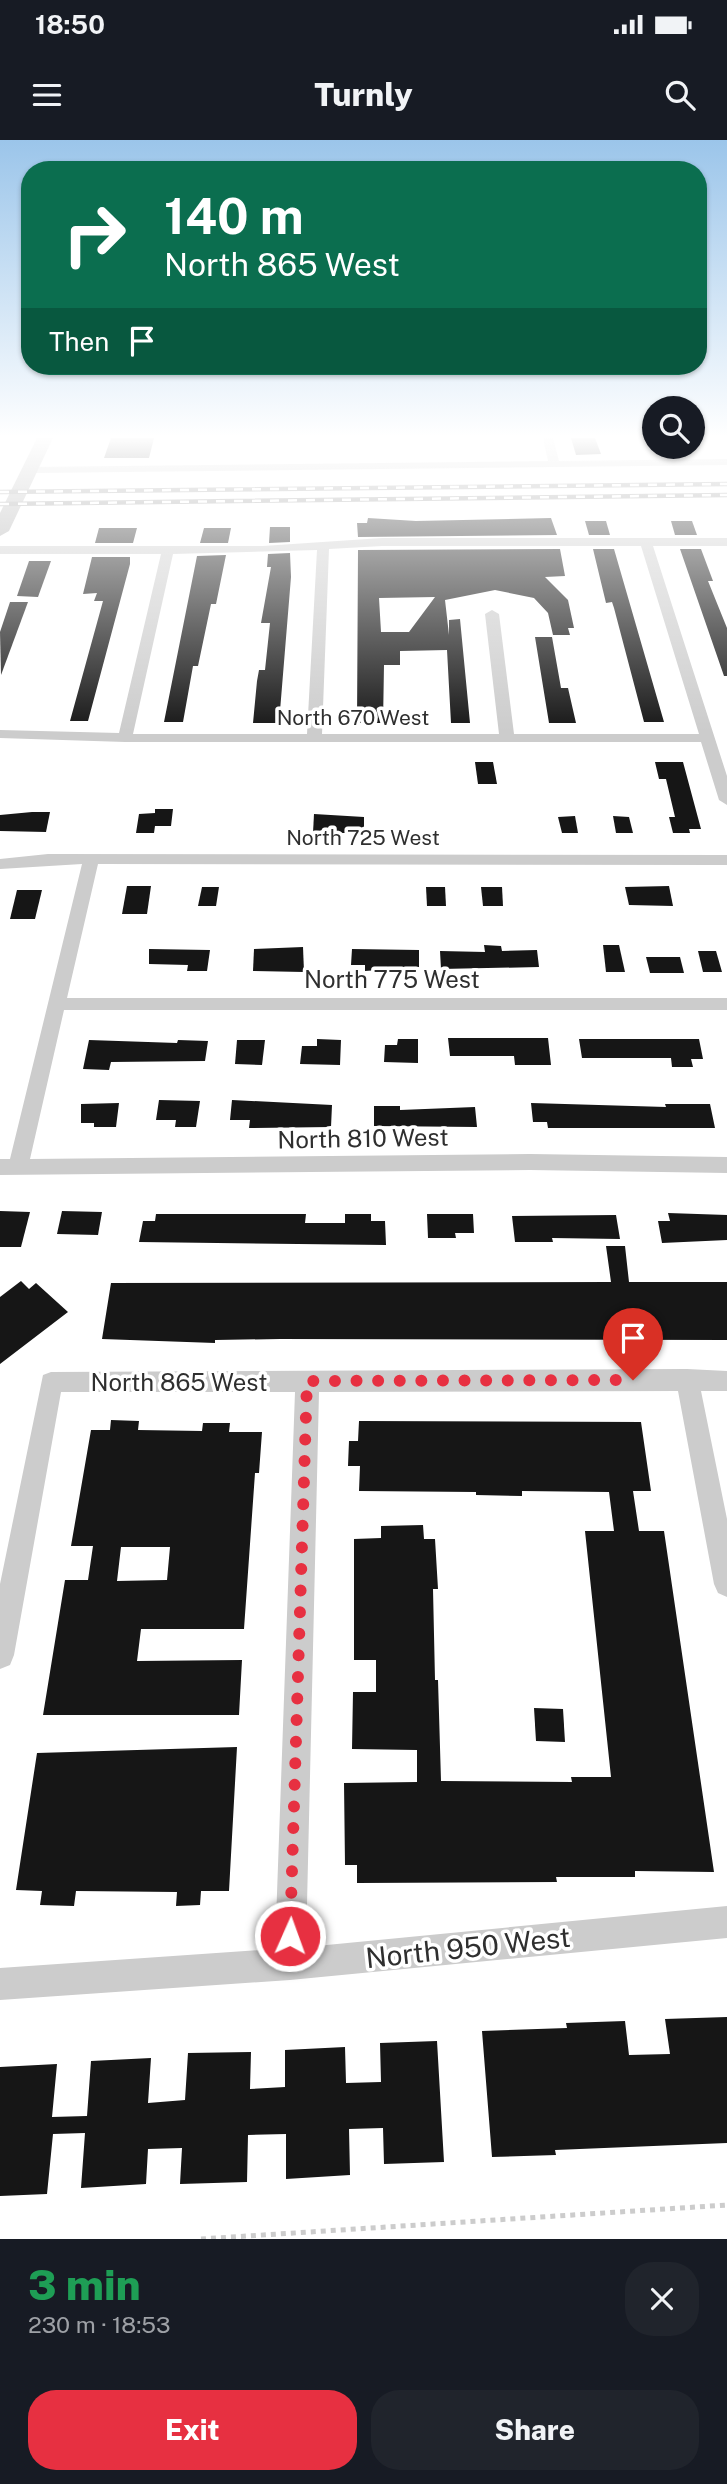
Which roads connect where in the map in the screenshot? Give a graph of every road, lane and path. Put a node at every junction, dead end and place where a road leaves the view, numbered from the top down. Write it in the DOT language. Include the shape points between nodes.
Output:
graph roads {
  1 [pos="727,542"];
  2 [pos="646,543"];
  3 [pos="323,547"];
  4 [pos="168,549"];
  5 [pos="0,550"];
  6 [pos="492,614"];
  7 [pos="0,734"];
  8 [pos="125,738"];
  9 [pos="314,738"];
  10 [pos="507,738"];
  11 [pos="707,738"];
  12 [pos="727,800"];
  13 [pos="91,859"];
  14 [pos="727,860"];
  15 [pos="0,864"];
  16 [pos="727,1003"];
  17 [pos="58,1004"];
  18 [pos="727,1165"];
  19 [pos="9,1167"];
  20 [pos="687,1379"];
  21 [pos="307,1381"];
  22 [pos="727,1381"];
  23 [pos="727,1584"];
  24 [pos="0,1655"];
  25 [pos="727,1922"];
  26 [pos="290,1964"];
  27 [pos="0,1984"];
  28 [pos="727,2205"];
  29 [pos="201,2239"];
  1 -- 2 [label="street"];
  2 -- 3 [label="street" via="382,542"];
  2 -- 11 [label="street"];
  3 -- 4 [label="street"];
  3 -- 9 [label="street"];
  4 -- 5 [label="street"];
  4 -- 8 [label="street"];
  6 -- 10 [label="street"];
  7 -- 8 [label="street, North 670 West"];
  8 -- 9 [label="street, North 670 West"];
  9 -- 10 [label="street, North 670 West"];
  10 -- 11 [label="street, North 670 West"];
  11 -- 12 [label="street"];
  13 -- 14 [label="street, North 725 West"];
  13 -- 15 [label="street, North 725 West"];
  13 -- 17 [label="street"];
  16 -- 17 [label="street, North 775 West"];
  17 -- 19 [label="street"];
  18 -- 19 [label="street, North 810 West" via="516,1162"];
  20 -- 21 [label="street, North 865 West"];
  20 -- 22 [label="street, North 865 West"];
  20 -- 23 [label="street"];
  21 -- 24 [label="street, North 865 West" via="51,1382"];
  21 -- 26 [label="street"];
  25 -- 26 [label="street, North 950 West"];
  26 -- 27 [label="street, North 950 West"];
  28 -- 29 [label="path"];
}
